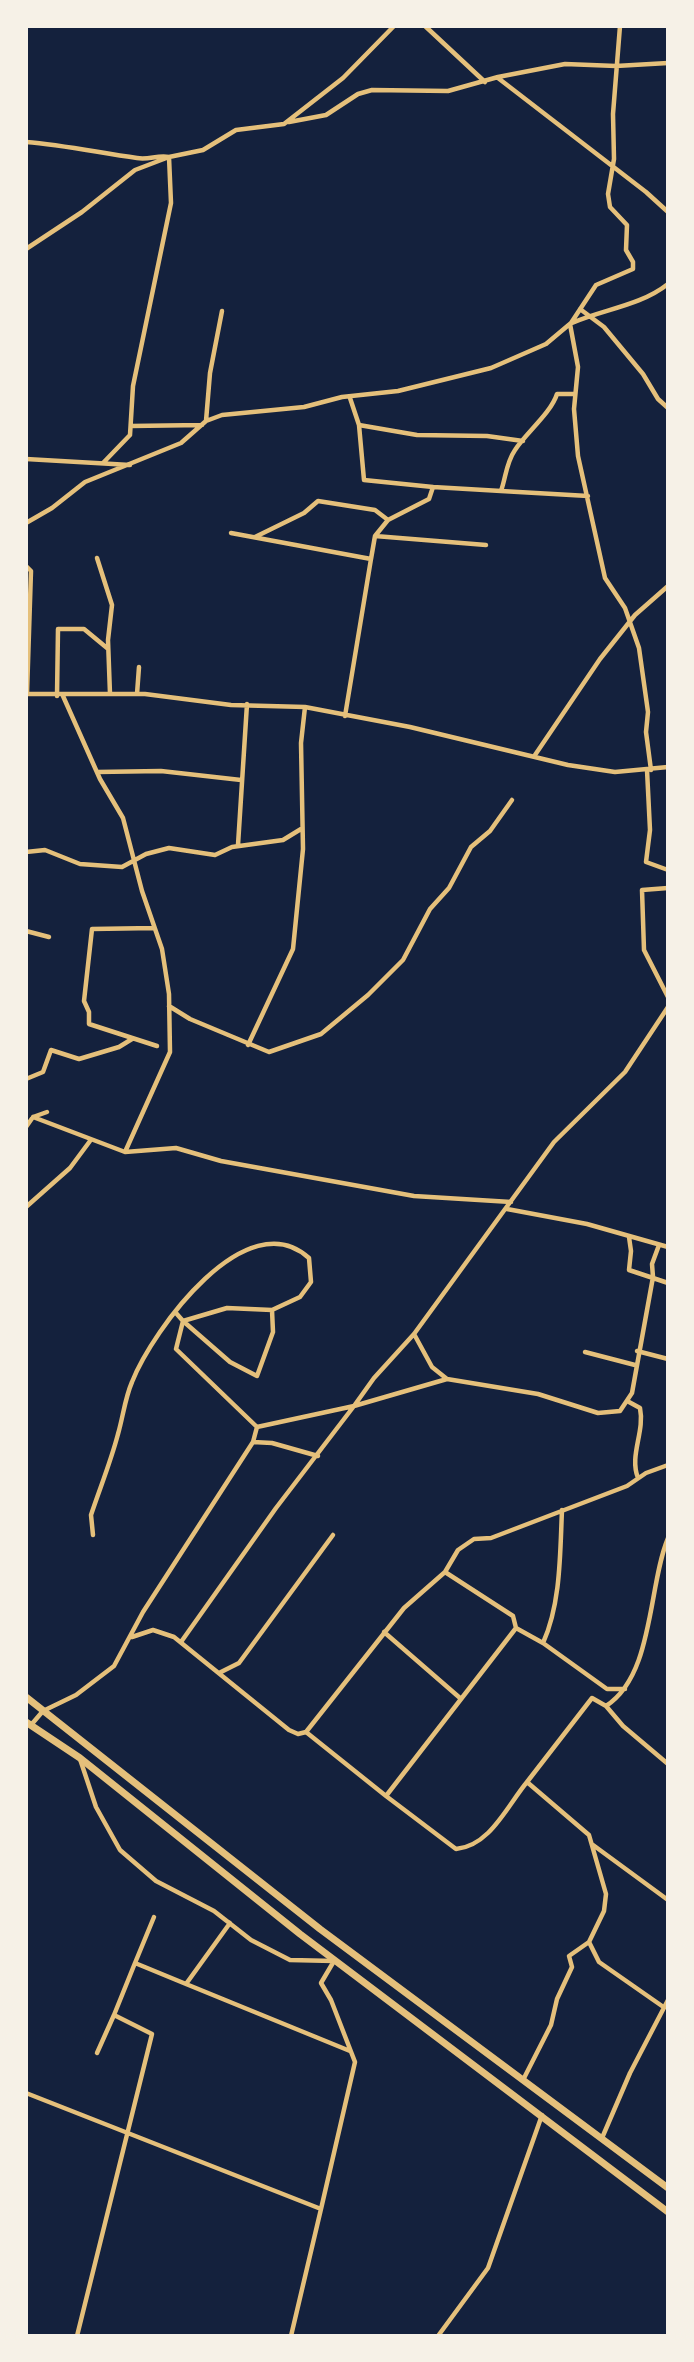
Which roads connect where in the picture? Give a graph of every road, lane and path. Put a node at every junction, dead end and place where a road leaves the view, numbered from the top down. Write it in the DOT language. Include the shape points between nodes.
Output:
graph roads {
  1 [pos="394,26"];
  2 [pos="425,26"];
  3 [pos="620,26"];
  4 [pos="668,63"];
  5 [pos="616,66"];
  6 [pos="498,77"];
  7 [pos="485,82"];
  8 [pos="288,122"];
  9 [pos="26,142"];
  10 [pos="169,157"];
  11 [pos="613,167"];
  12 [pos="668,212"];
  13 [pos="26,249"];
  14 [pos="668,284"];
  15 [pos="580,309"];
  16 [pos="222,311"];
  17 [pos="592,317"];
  18 [pos="570,324"];
  19 [pos="575,394"];
  20 [pos="350,398"];
  21 [pos="668,408"];
  22 [pos="204,423"];
  23 [pos="359,425"];
  24 [pos="131,426"];
  25 [pos="523,441"];
  26 [pos="26,459"];
  27 [pos="103,463"];
  28 [pos="133,465"];
  29 [pos="433,487"];
  30 [pos="500,491"];
  31 [pos="588,496"];
  32 [pos="388,520"];
  33 [pos="26,523"];
  34 [pos="231,533"];
  35 [pos="376,536"];
  36 [pos="254,538"];
  37 [pos="486,545"];
  38 [pos="97,558"];
  39 [pos="371,559"];
  40 [pos="26,566"];
  41 [pos="668,586"];
  42 [pos="630,623"];
  43 [pos="108,649"];
  44 [pos="139,667"];
  45 [pos="27,694"];
  46 [pos="110,694"];
  47 [pos="137,694"];
  48 [pos="60,696"];
  49 [pos="247,704"];
  50 [pos="304,707"];
  51 [pos="345,716"];
  52 [pos="535,755"];
  53 [pos="668,767"];
  54 [pos="649,770"];
  55 [pos="97,772"];
  56 [pos="241,780"];
  57 [pos="512,800"];
  58 [pos="302,829"];
  59 [pos="238,845"];
  60 [pos="26,852"];
  61 [pos="134,861"];
  62 [pos="668,870"];
  63 [pos="668,888"];
  64 [pos="155,928"];
  65 [pos="27,931"];
  66 [pos="49,937"];
  67 [pos="668,997"];
  68 [pos="169,1006"];
  69 [pos="668,1006"];
  70 [pos="133,1039"];
  71 [pos="248,1045"];
  72 [pos="156,1046"];
  73 [pos="26,1079"];
  74 [pos="47,1112"];
  75 [pos="28,1120"];
  76 [pos="90,1141"];
  77 [pos="125,1152"];
  78 [pos="512,1202"];
  79 [pos="26,1207"];
  80 [pos="507,1209"];
  81 [pos="629,1237"];
  82 [pos="659,1245"];
  83 [pos="668,1247"];
  84 [pos="653,1277"];
  85 [pos="668,1283"];
  86 [pos="272,1310"];
  87 [pos="176,1313"];
  88 [pos="183,1321"];
  89 [pos="414,1334"];
  90 [pos="638,1351"];
  91 [pos="585,1352"];
  92 [pos="668,1359"];
  93 [pos="635,1365"];
  94 [pos="447,1379"];
  95 [pos="629,1402"];
  96 [pos="354,1406"];
  97 [pos="257,1427"];
  98 [pos="253,1443"];
  99 [pos="318,1456"];
  100 [pos="668,1465"];
  101 [pos="638,1478"];
  102 [pos="562,1510"];
  103 [pos="93,1535"];
  104 [pos="333,1535"];
  105 [pos="668,1538"];
  106 [pos="446,1572"];
  107 [pos="516,1628"];
  108 [pos="384,1632"];
  109 [pos="131,1638"];
  110 [pos="181,1642"];
  111 [pos="543,1643"];
  112 [pos="219,1673"];
  113 [pos="625,1689"];
  114 [pos="26,1697"];
  115 [pos="460,1698"];
  116 [pos="606,1706"];
  117 [pos="43,1711"];
  118 [pos="29,1724"];
  119 [pos="306,1732"];
  120 [pos="80,1758"];
  121 [pos="668,1765"];
  122 [pos="527,1782"];
  123 [pos="386,1796"];
  124 [pos="593,1845"];
  125 [pos="668,1900"];
  126 [pos="154,1917"];
  127 [pos="230,1923"];
  128 [pos="589,1941"];
  129 [pos="334,1961"];
  130 [pos="135,1963"];
  131 [pos="186,1984"];
  132 [pos="668,2000"];
  133 [pos="662,2006"];
  134 [pos="114,2015"];
  135 [pos="351,2051"];
  136 [pos="97,2053"];
  137 [pos="523,2081"];
  138 [pos="26,2093"];
  139 [pos="542,2115"];
  140 [pos="128,2133"];
  141 [pos="603,2138"];
  142 [pos="668,2188"];
  143 [pos="321,2209"];
  144 [pos="668,2212"];
  145 [pos="77,2336"];
  146 [pos="291,2336"];
  147 [pos="438,2336"];
  1 -- 8 [label="street" via="343,78"];
  2 -- 7 [label="street"];
  3 -- 5 [label="street"];
  4 -- 5 [label="street"];
  5 -- 6 [label="street" via="565,64"];
  5 -- 11 [label="street"];
  6 -- 7 [label="street"];
  6 -- 11 [label="street"];
  7 -- 8 [label="street" via="448,91 372,90 326,115"];
  8 -- 10 [label="street" via="236,130 203,150"];
  9 -- 10 [label="street" via="135,158"];
  10 -- 13 [label="street" via="135,170"];
  10 -- 24 [label="street" via="171,203 133,386"];
  11 -- 12 [label="street"];
  11 -- 15 [label="street" via="608,201 627,225 626,250 633,269 596,285"];
  14 -- 17 [label="street"];
  15 -- 17 [label="street"];
  15 -- 18 [label="street"];
  16 -- 22 [label="street"];
  17 -- 18 [label="street"];
  17 -- 21 [label="street"];
  18 -- 19 [label="street" via="578,367"];
  18 -- 20 [label="street" via="546,344 483,372"];
  19 -- 25 [label="street" via="557,394"];
  19 -- 31 [label="street" via="578,456"];
  20 -- 22 [label="street" via="283,410 229,413"];
  20 -- 23 [label="street"];
  22 -- 24 [label="street"];
  22 -- 28 [label="street" via="181,443"];
  23 -- 25 [label="street" via="417,435"];
  23 -- 29 [label="street" via="364,480"];
  24 -- 27 [label="street" via="130,435"];
  25 -- 30 [label="street" via="508,463"];
  26 -- 27 [label="street"];
  27 -- 28 [label="street"];
  28 -- 33 [label="street" via="85,482"];
  29 -- 30 [label="street"];
  29 -- 32 [label="street" via="429,499"];
  30 -- 31 [label="street"];
  31 -- 42 [label="street" via="605,579"];
  32 -- 35 [label="street"];
  32 -- 36 [label="street" via="375,510 318,501"];
  34 -- 36 [label="street"];
  35 -- 37 [label="street"];
  35 -- 39 [label="street"];
  36 -- 39 [label="street"];
  38 -- 43 [label="street" via="112,605"];
  39 -- 51 [label="street"];
  40 -- 45 [label="street" via="31,571"];
  41 -- 42 [label="street"];
  42 -- 52 [label="street"];
  42 -- 54 [label="street" via="644,680"];
  43 -- 46 [label="street"];
  43 -- 48 [label="street" via="84,629 58,629"];
  44 -- 47 [label="street"];
  45 -- 48 [label="street"];
  46 -- 47 [label="street"];
  46 -- 48 [label="street"];
  47 -- 49 [label="street"];
  48 -- 55 [label="street"];
  49 -- 50 [label="street"];
  49 -- 56 [label="street"];
  50 -- 51 [label="street"];
  50 -- 58 [label="street"];
  51 -- 52 [label="street"];
  52 -- 54 [label="street" via="615,772"];
  53 -- 54 [label="street"];
  54 -- 62 [label="street" via="646,862"];
  55 -- 56 [label="street" via="161,771"];
  55 -- 61 [label="street" via="124,818"];
  56 -- 59 [label="street"];
  57 -- 71 [label="street" via="471,848 403,960 368,995 321,1034 269,1052"];
  58 -- 59 [label="street" via="283,840"];
  58 -- 71 [label="street" via="293,948"];
  59 -- 61 [label="street" via="215,855 169,848"];
  60 -- 61 [label="street" via="45,850 80,864 110,867"];
  61 -- 64 [label="street"];
  63 -- 67 [label="street" via="642,890 644,950"];
  64 -- 68 [label="street"];
  64 -- 70 [label="street" via="92,929 84,1001 89,1024"];
  65 -- 66 [label="street"];
  68 -- 71 [label="street"];
  68 -- 77 [label="street" via="170,1052"];
  69 -- 78 [label="street" via="627,1069 554,1142"];
  70 -- 72 [label="street"];
  70 -- 73 [label="street" via="79,1059 51,1050 43,1072"];
  74 -- 75 [label="street"];
  75 -- 76 [label="street"];
  76 -- 77 [label="street"];
  76 -- 79 [label="street" via="70,1168"];
  77 -- 78 [label="street" via="176,1148 221,1161 414,1196"];
  78 -- 80 [label="street"];
  80 -- 81 [label="street"];
  80 -- 89 [label="street"];
  81 -- 82 [label="street"];
  81 -- 84 [label="street" via="629,1270"];
  82 -- 83 [label="street"];
  82 -- 84 [label="street"];
  84 -- 85 [label="street"];
  84 -- 90 [label="street"];
  86 -- 87 [label="street" via="300,1297 311,1282 309,1258 295,1245 252,1245 205,1278"];
  86 -- 88 [label="street" via="227,1308"];
  86 -- 88 [label="street" via="273,1332 257,1376 230,1362"];
  87 -- 88 [label="street"];
  87 -- 103 [label="street" via="131,1382 91,1515"];
  88 -- 97 [label="street" via="176,1349"];
  89 -- 94 [label="street" via="432,1367"];
  89 -- 96 [label="street"];
  90 -- 92 [label="street"];
  90 -- 93 [label="street"];
  91 -- 93 [label="street"];
  93 -- 95 [label="street"];
  94 -- 95 [label="street" via="538,1394 598,1412 620,1411"];
  94 -- 96 [label="street"];
  95 -- 101 [label="street" via="640,1408 643,1421 634,1466"];
  96 -- 97 [label="street"];
  96 -- 99 [label="street"];
  97 -- 98 [label="street"];
  98 -- 99 [label="street" via="272,1443"];
  98 -- 109 [label="street" via="143,1612"];
  99 -- 110 [label="street"];
  100 -- 101 [label="street"];
  101 -- 102 [label="street"];
  102 -- 106 [label="street" via="491,1538 474,1539 458,1550"];
  102 -- 111 [label="street" via="560,1565"];
  104 -- 112 [label="street" via="239,1663"];
  105 -- 113 [label="street" via="646,1635"];
  106 -- 107 [label="street" via="513,1616"];
  106 -- 108 [label="street"];
  107 -- 111 [label="street"];
  107 -- 115 [label="street"];
  108 -- 115 [label="street"];
  108 -- 119 [label="street"];
  109 -- 110 [label="street" via="153,1630"];
  109 -- 117 [label="street" via="114,1666 76,1695"];
  110 -- 112 [label="street"];
  111 -- 113 [label="street" via="607,1689"];
  112 -- 119 [label="street" via="289,1730"];
  113 -- 116 [label="street"];
  114 -- 117 [label="highway"];
  115 -- 123 [label="street"];
  116 -- 121 [label="street"];
  116 -- 122 [label="street" via="592,1698"];
  117 -- 118 [label="street"];
  117 -- 137 [label="highway" via="238,1866"];
  118 -- 120 [label="highway"];
  119 -- 123 [label="street"];
  120 -- 127 [label="street" via="96,1807 120,1850 156,1881"];
  120 -- 129 [label="highway"];
  122 -- 123 [label="street" via="484,1839 456,1849"];
  122 -- 124 [label="street" via="578,1824"];
  124 -- 125 [label="street"];
  124 -- 128 [label="street" via="606,1894 604,1911"];
  126 -- 130 [label="street"];
  127 -- 129 [label="street" via="290,1960"];
  127 -- 131 [label="street"];
  128 -- 133 [label="street" via="599,1962"];
  128 -- 137 [label="street" via="569,1956 572,1967 551,2025"];
  129 -- 135 [label="street" via="321,1983"];
  129 -- 139 [label="highway"];
  130 -- 131 [label="street"];
  130 -- 134 [label="street"];
  131 -- 135 [label="street"];
  132 -- 133 [label="street"];
  133 -- 141 [label="street"];
  134 -- 136 [label="street"];
  134 -- 140 [label="street" via="152,2034"];
  135 -- 143 [label="street" via="355,2062"];
  137 -- 141 [label="highway"];
  138 -- 140 [label="street"];
  139 -- 144 [label="highway"];
  139 -- 147 [label="street" via="488,2268"];
  140 -- 143 [label="street"];
  140 -- 145 [label="street"];
  141 -- 142 [label="highway"];
  143 -- 146 [label="street"];
}
